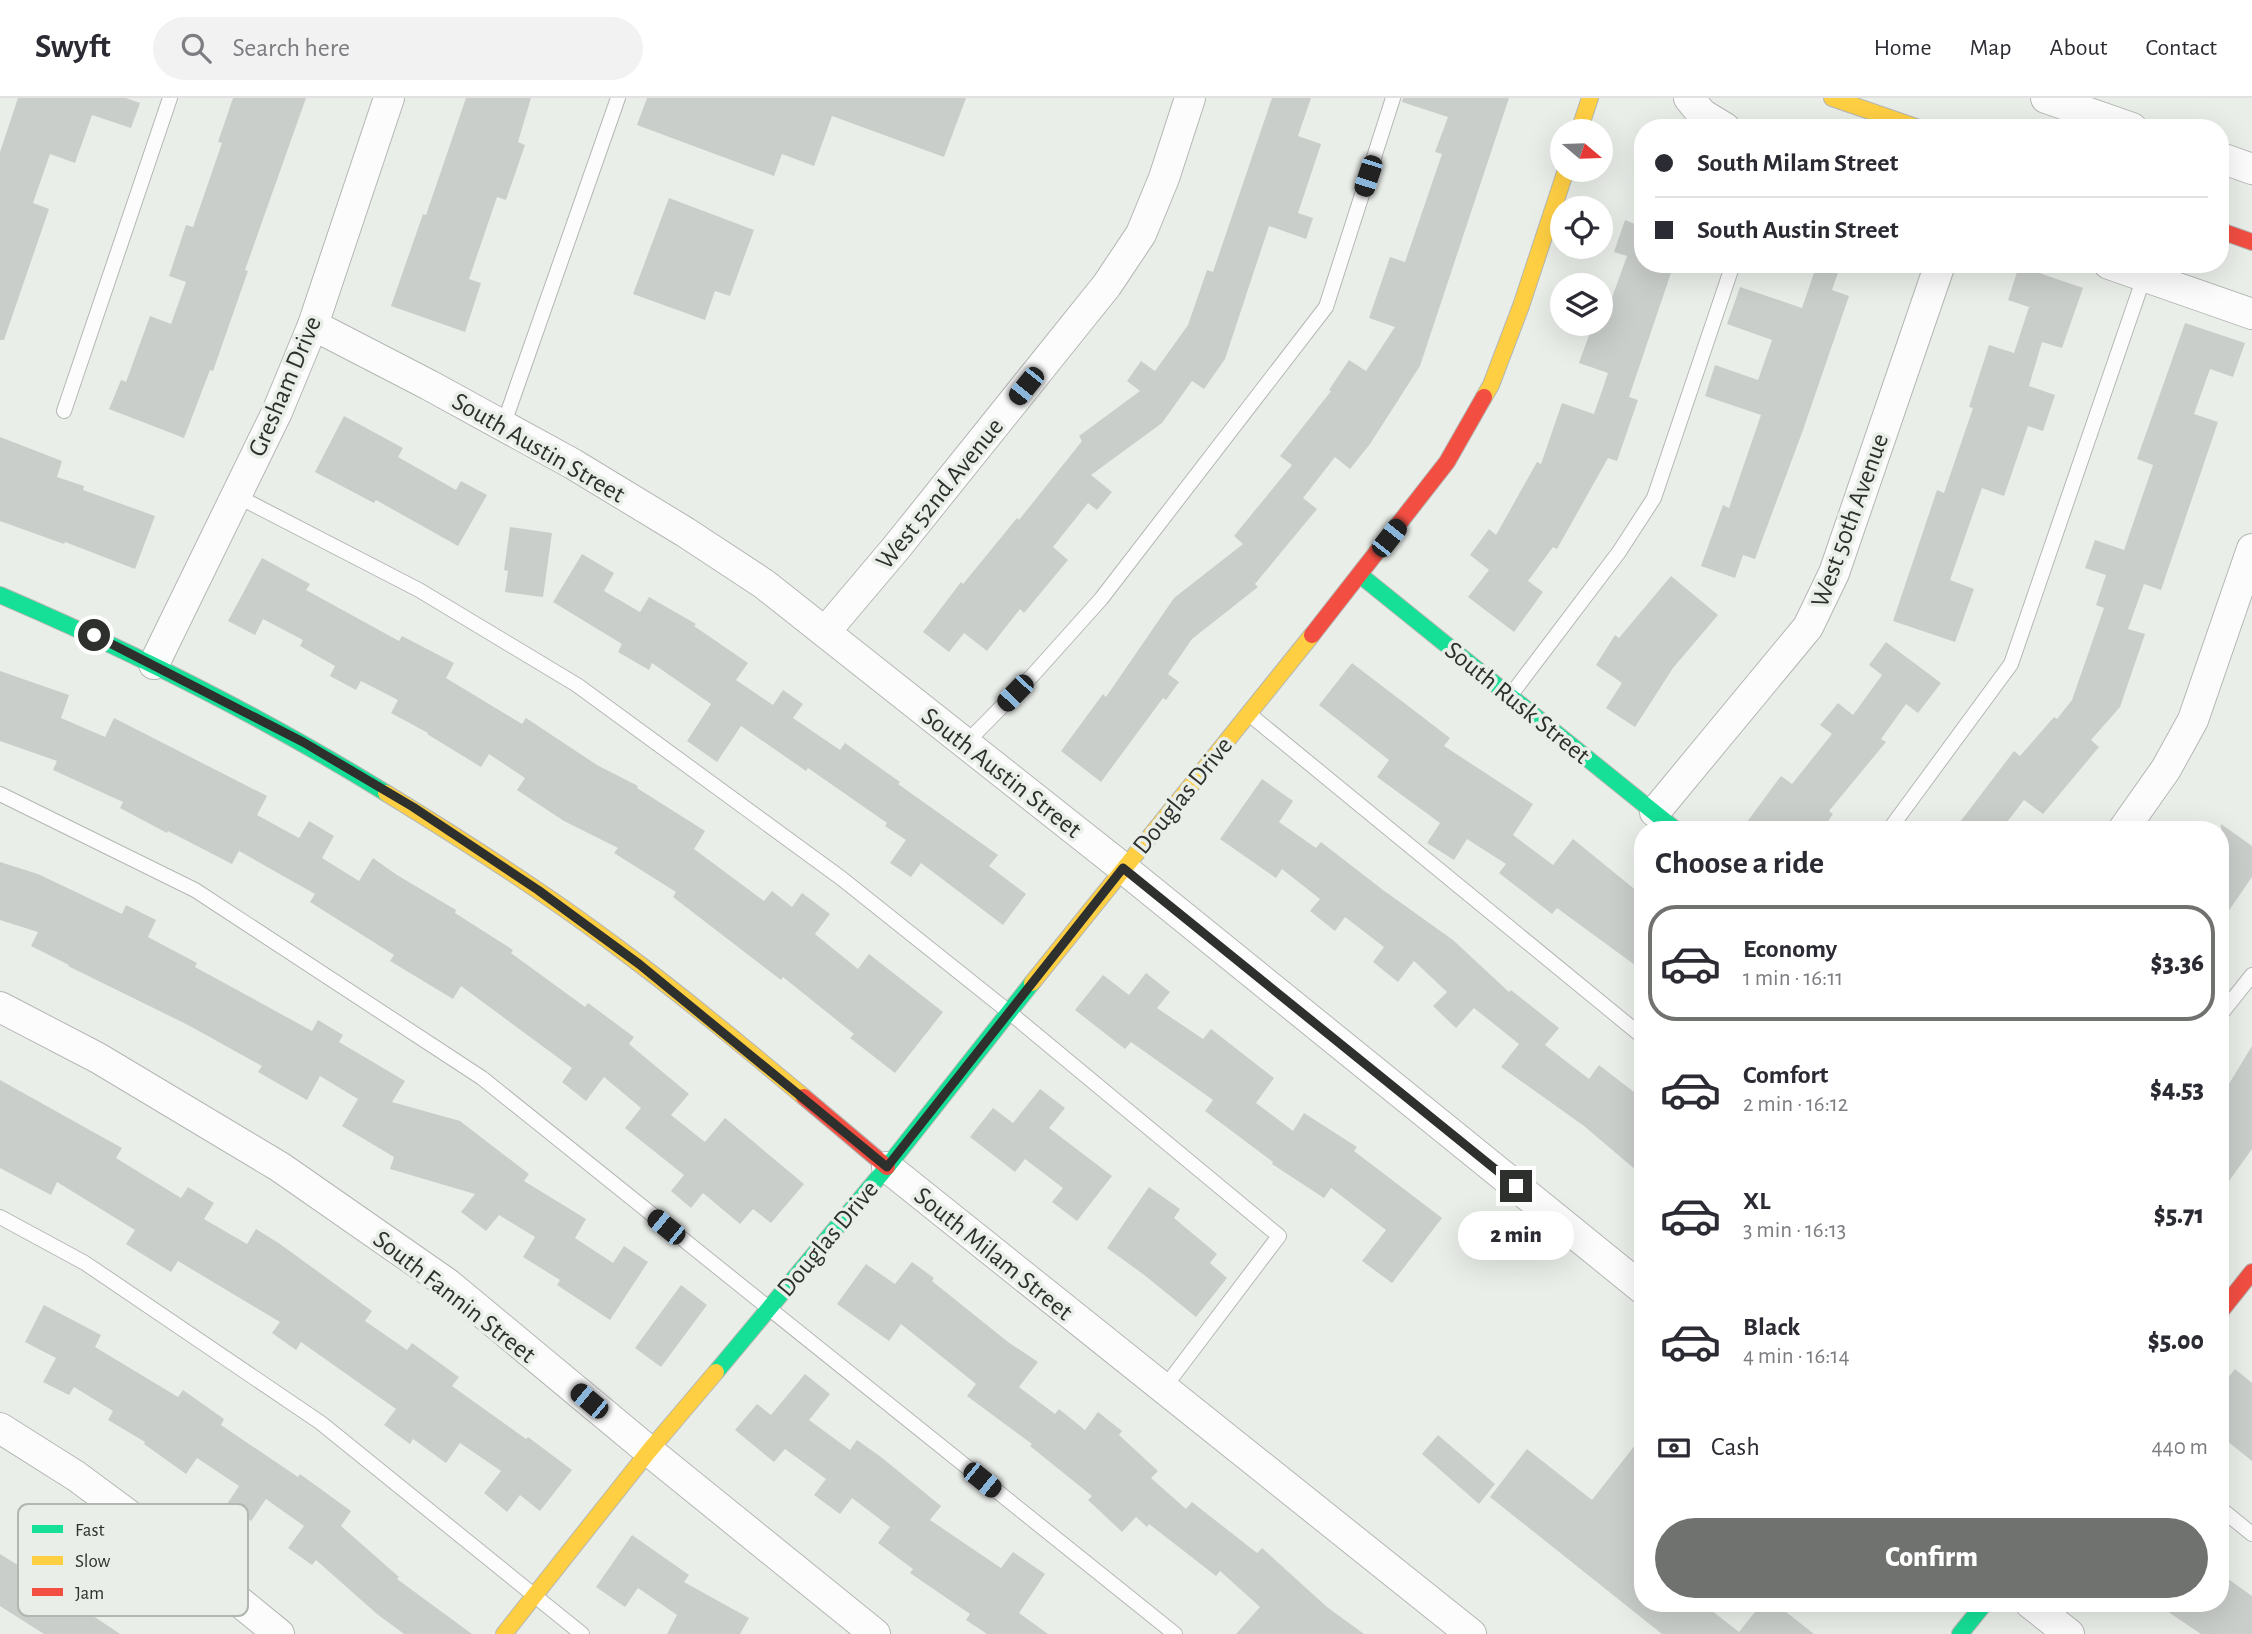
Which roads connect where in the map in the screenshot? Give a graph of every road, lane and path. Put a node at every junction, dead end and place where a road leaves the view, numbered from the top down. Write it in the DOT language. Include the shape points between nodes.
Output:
graph roads {
  1 [pos="170,98"];
  2 [pos="390,98"];
  3 [pos="618,98"];
  4 [pos="1190,98"];
  5 [pos="1393,98"];
  6 [pos="1590,98"];
  7 [pos="1689,98"];
  8 [pos="1832,98"];
  9 [pos="2046,98"];
  10 [pos="1583,119"];
  11 [pos="1710,119"];
  12 [pos="1893,119"];
  13 [pos="2106,119"];
  14 [pos="2229,161"];
  15 [pos="2252,169"];
  16 [pos="1562,182"];
  17 [pos="2229,234"];
  18 [pos="2252,242"];
  19 [pos="1731,273"];
  20 [pos="1937,273"];
  21 [pos="2133,273"];
  22 [pos="2144,277"];
  23 [pos="2252,314"];
  24 [pos="313,325"];
  25 [pos="64,411"];
  26 [pos="503,426"];
  27 [pos="235,495"];
  28 [pos="2252,548"];
  29 [pos="1360,575"];
  30 [pos="0,595"];
  31 [pos="825,632"];
  32 [pos="153,664"];
  33 [pos="1510,696"];
  34 [pos="1248,713"];
  35 [pos="966,743"];
  36 [pos="0,794"];
  37 [pos="1665,821"];
  38 [pos="1896,821"];
  39 [pos="2129,821"];
  40 [pos="1123,868"];
  41 [pos="2252,975"];
  42 [pos="2229,1004"];
  43 [pos="0,1007"];
  44 [pos="1009,1013"];
  45 [pos="1634,1030"];
  46 [pos="887,1167"];
  47 [pos="0,1217"];
  48 [pos="2252,1272"];
  49 [pos="1634,1282"];
  50 [pos="2241,1288"];
  51 [pos="2229,1302"];
  52 [pos="768,1309"];
  53 [pos="1164,1388"];
  54 [pos="0,1428"];
  55 [pos="649,1451"];
  56 [pos="114,1504"];
  57 [pos="2229,1515"];
  58 [pos="2252,1534"];
  59 [pos="534,1595"];
  60 [pos="248,1609"];
  61 [pos="1978,1612"];
  62 [pos="2041,1612"];
  63 [pos="279,1634"];
  64 [pos="504,1634"];
  65 [pos="582,1634"];
  66 [pos="875,1634"];
  67 [pos="1175,1634"];
  68 [pos="1471,1634"];
  69 [pos="1960,1634"];
  70 [pos="2069,1634"];
  1 -- 25 [label="lane"];
  2 -- 24 [label="street, Gresham Drive"];
  3 -- 26 [label="lane"];
  4 -- 31 [label="street, West 52nd Avenue" via="1141,234 1107,285"];
  5 -- 35 [label="lane" via="1326,307 1101,599"];
  6 -- 10 [label="street"];
  7 -- 11 [label="street"];
  8 -- 12 [label="street"];
  9 -- 13 [label="street"];
  14 -- 15 [label="street"];
  16 -- 29 [label="street, Douglas Drive" via="1491,385 1447,462"];
  17 -- 18 [label="street"];
  19 -- 33 [label="lane" via="1654,498"];
  20 -- 37 [label="street, West 50th Avenue" via="1834,573 1808,627"];
  21 -- 22 [label="street"];
  22 -- 23 [label="street"];
  22 -- 38 [label="lane" via="2011,664"];
  24 -- 26 [label="street, South Austin Street"];
  24 -- 27 [label="street, Gresham Drive" via="277,412"];
  26 -- 31 [label="street, South Austin Street" via="685,532 764,584"];
  27 -- 32 [label="street, Gresham Drive"];
  27 -- 44 [label="lane" via="419,590 577,685 841,878"];
  28 -- 39 [label="street" via="2193,720"];
  29 -- 33 [label="street, South Rusk Street"];
  29 -- 34 [label="street, Douglas Drive"];
  30 -- 32 [label="street, South Milam Street"];
  31 -- 35 [label="street, South Austin Street"];
  32 -- 46 [label="street, South Milam Street" via="303,742 413,807 538,890 639,964"];
  33 -- 37 [label="street, South Rusk Street"];
  34 -- 40 [label="street, Douglas Drive"];
  34 -- 45 [label="lane"];
  35 -- 40 [label="street, South Austin Street"];
  36 -- 52 [label="lane" via="195,890 482,1078"];
  40 -- 44 [label="street, Douglas Drive"];
  40 -- 49 [label="street, South Austin Street"];
  41 -- 42 [label="lane"];
  43 -- 55 [label="street, South Fannin Street" via="98,1058 280,1167 448,1284"];
  44 -- 46 [label="street, Douglas Drive"];
  44 -- 53 [label="lane" via="1279,1236"];
  46 -- 52 [label="street, Douglas Drive"];
  46 -- 53 [label="street, South Milam Street"];
  47 -- 59 [label="lane" via="85,1263 321,1423"];
  48 -- 50 [label="street"];
  50 -- 51 [label="street"];
  52 -- 55 [label="street, Douglas Drive"];
  52 -- 67 [label="lane"];
  53 -- 68 [label="street, South Milam Street"];
  54 -- 56 [label="street"];
  55 -- 59 [label="street, Douglas Drive"];
  55 -- 66 [label="street, South Fannin Street"];
  57 -- 58 [label="lane"];
  59 -- 64 [label="street, Douglas Drive"];
  59 -- 65 [label="lane"];
  60 -- 63 [label="street"];
  61 -- 69 [label="street"];
  62 -- 70 [label="street"];
}
